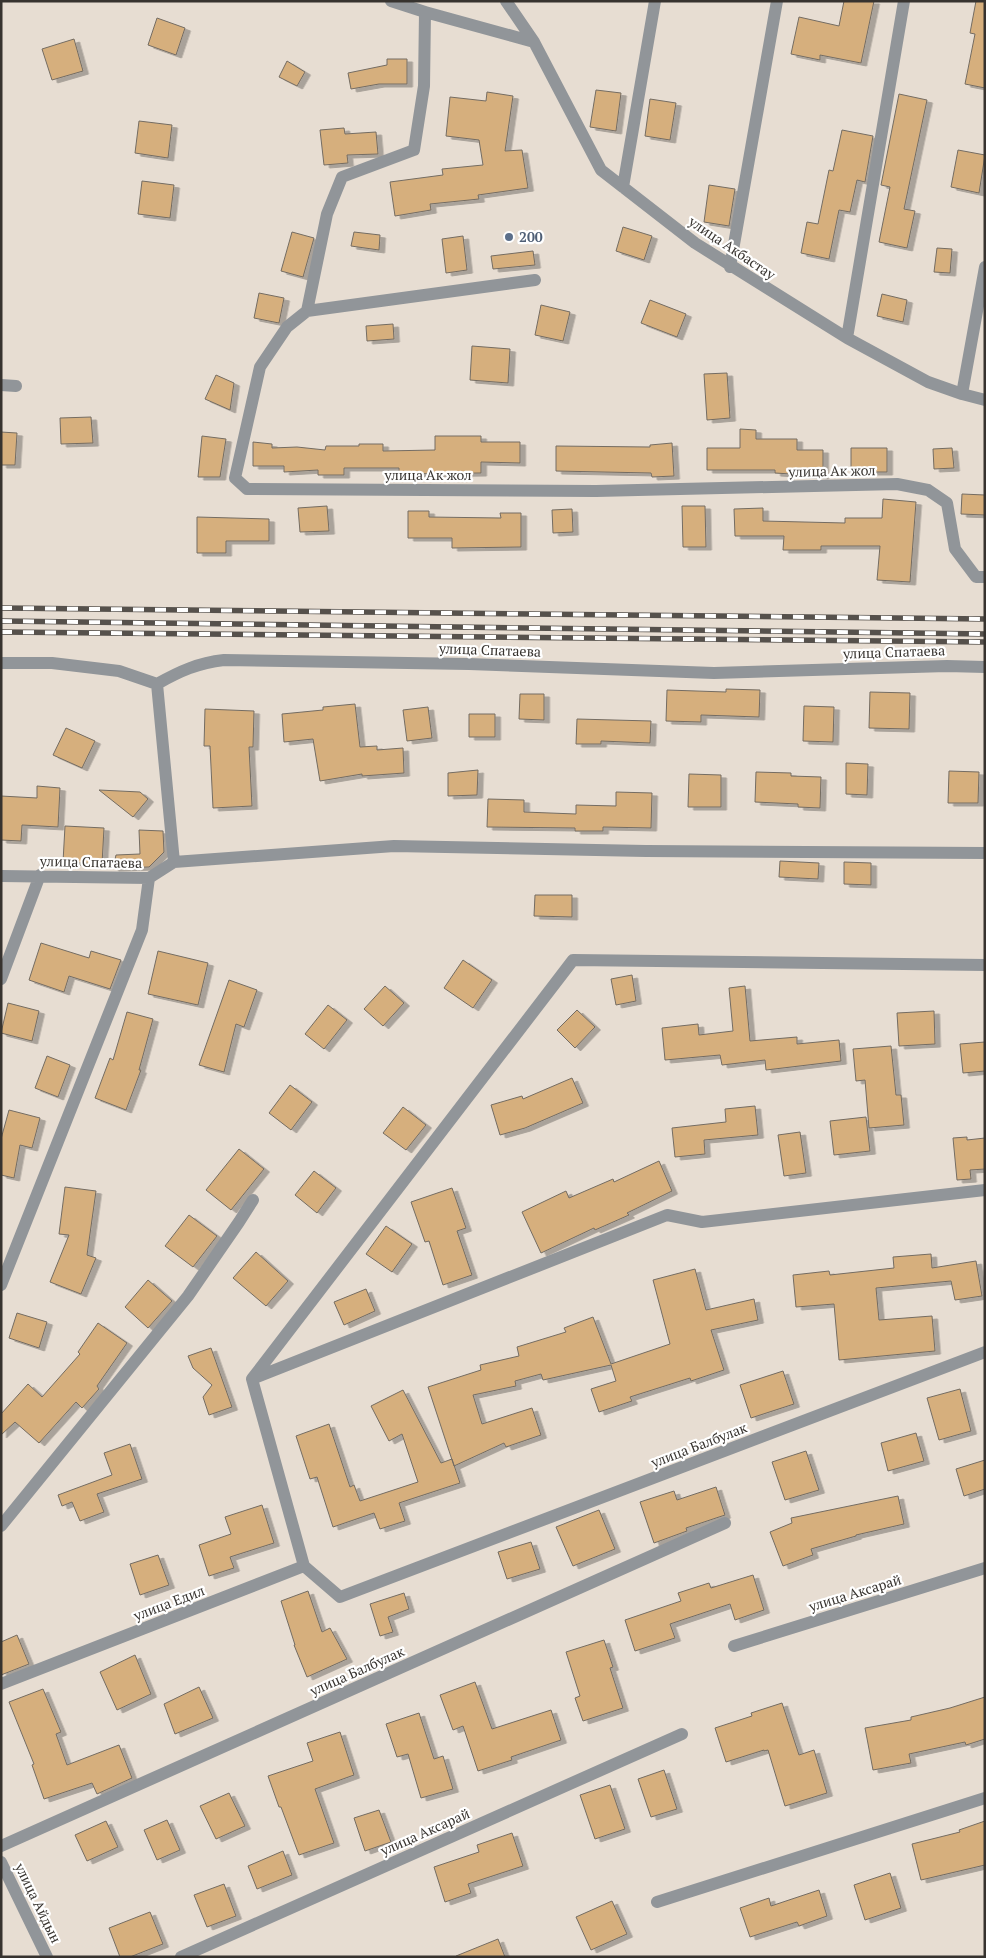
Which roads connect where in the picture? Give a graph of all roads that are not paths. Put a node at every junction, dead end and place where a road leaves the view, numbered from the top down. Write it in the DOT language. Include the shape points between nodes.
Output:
graph roads {
  1 [pos="391,1"];
  2 [pos="506,1"];
  3 [pos="655,1"];
  4 [pos="777,1"];
  5 [pos="904,1"];
  6 [pos="425,12"];
  7 [pos="534,42"];
  8 [pos="623,187"];
  9 [pos="730,267"];
  10 [pos="985,267"];
  11 [pos="534,280"];
  12 [pos="307,311"];
  13 [pos="847,338"];
  14 [pos="1,385"];
  15 [pos="16,386"];
  16 [pos="962,394"];
  17 [pos="985,400"];
  18 [pos="985,577"];
  19 [pos="1,664"];
  20 [pos="985,666"];
  21 [pos="157,684"];
  22 [pos="985,853"];
  23 [pos="174,862"];
  24 [pos="40,875"];
  25 [pos="1,876"];
  26 [pos="149,878"];
  27 [pos="985,965"];
  28 [pos="1,979"];
  29 [pos="985,1190"];
  30 [pos="253,1200"];
  31 [pos="1,1285"];
  32 [pos="985,1352"];
  33 [pos="252,1379"];
  34 [pos="725,1523"];
  35 [pos="1,1526"];
  36 [pos="304,1566"];
  37 [pos="985,1568"];
  38 [pos="734,1646"];
  39 [pos="1,1684"];
  40 [pos="682,1734"];
  41 [pos="985,1798"];
  42 [pos="1,1846"];
  43 [pos="1,1862"];
  44 [pos="657,1902"];
  45 [pos="47,1957"];
  46 [pos="181,1957"];
  1 -- 6 [label="street"];
  2 -- 7 [label="street, улица Акбастау"];
  3 -- 8 [label="street"];
  4 -- 9 [label="street"];
  5 -- 13 [label="street"];
  6 -- 7 [label="street"];
  6 -- 12 [label="street" via="424,86 414,150 342,177 326,214"];
  7 -- 8 [label="street, улица Акбастау" via="601,170"];
  8 -- 9 [label="street, улица Акбастау"];
  9 -- 13 [label="street, улица Акбастау"];
  10 -- 16 [label="street"];
  11 -- 12 [label="street"];
  12 -- 18 [label="street, улица Ак жол" via="287,327 260,367 235,478 247,488 596,491 897,484 928,490 948,503 955,549 976,577"];
  13 -- 16 [label="street, улица Акбастау" via="928,382"];
  14 -- 15 [label="street"];
  16 -- 17 [label="street, улица Акбастау"];
  19 -- 21 [label="street" via="52,663 120,671"];
  20 -- 21 [label="street, улица Спатаева" via="714,673 470,664 224,660 204,662"];
  21 -- 23 [label="street"];
  22 -- 23 [label="street, улица Спатаева" via="646,852 394,846"];
  23 -- 26 [label="street, улица Спатаева"];
  24 -- 25 [label="street, улица Спатаева"];
  24 -- 26 [label="street, улица Спатаева"];
  24 -- 28 [label="street"];
  26 -- 31 [label="street" via="142,930"];
  27 -- 33 [label="street" via="573,960"];
  29 -- 33 [label="street" via="702,1222 667,1215"];
  30 -- 35 [label="street" via="188,1296"];
  32 -- 36 [label="street, улица Балбулак" via="340,1597"];
  33 -- 36 [label="street"];
  34 -- 42 [label="street, улица Балбулак"];
  36 -- 39 [label="street, улица Едил"];
  37 -- 38 [label="street, улица Аксарай"];
  40 -- 46 [label="street, улица Аксарай"];
  41 -- 44 [label="street"];
  43 -- 45 [label="street, улица Айдын"];
}
